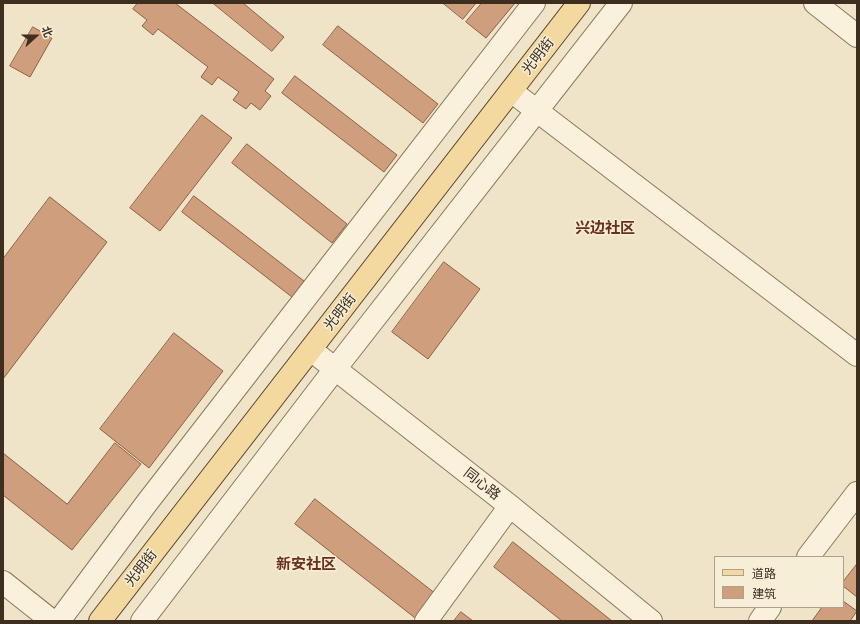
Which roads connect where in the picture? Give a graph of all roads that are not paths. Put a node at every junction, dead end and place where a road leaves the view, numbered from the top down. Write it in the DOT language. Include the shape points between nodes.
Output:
graph roads {
  1 [pos="534,3"];
  2 [pos="579,3"];
  3 [pos="621,3"];
  4 [pos="815,3"];
  5 [pos="857,36"];
  6 [pos="511,91"];
  7 [pos="537,111"];
  8 [pos="311,350"];
  9 [pos="857,355"];
  10 [pos="335,369"];
  11 [pos="857,493"];
  12 [pos="510,506"];
  13 [pos="809,556"];
  14 [pos="3,582"];
  15 [pos="769,608"];
  16 [pos="52,621"];
  17 [pos="59,621"];
  18 [pos="100,621"];
  19 [pos="142,621"];
  20 [pos="426,621"];
  21 [pos="651,621"];
  22 [pos="760,621"];
  1 -- 17 [label="street" via="146,504"];
  2 -- 6 [label="main road, 光明街"];
  3 -- 7 [label="street"];
  4 -- 5 [label="street"];
  6 -- 7 [label="street"];
  6 -- 8 [label="main road, 光明街"];
  7 -- 9 [label="street"];
  7 -- 10 [label="street"];
  8 -- 10 [label="street, 同心路"];
  8 -- 18 [label="main road, 光明街"];
  10 -- 12 [label="street, 同心路"];
  10 -- 19 [label="street"];
  11 -- 13 [label="street"];
  12 -- 20 [label="street"];
  12 -- 21 [label="street, 同心路"];
  14 -- 16 [label="street"];
  15 -- 22 [label="street"];
}
